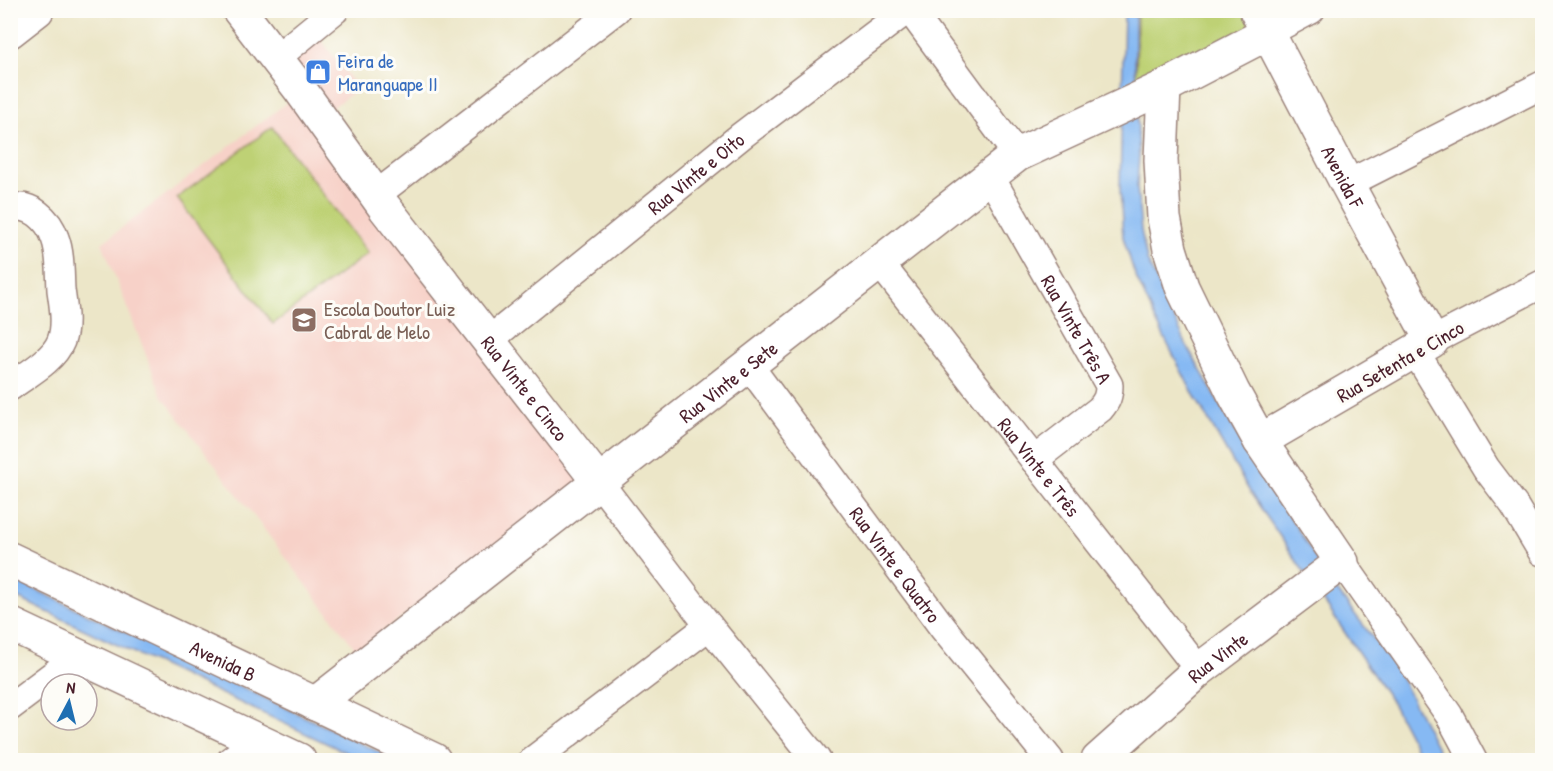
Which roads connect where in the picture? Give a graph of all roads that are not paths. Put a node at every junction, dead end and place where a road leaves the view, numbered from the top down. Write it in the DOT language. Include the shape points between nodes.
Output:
graph roads {
  1 [pos="37,10"];
  2 [pos="239,10"];
  3 [pos="335,10"];
  4 [pos="616,10"];
  5 [pos="909,10"];
  6 [pos="1311,10"];
  7 [pos="1262,22"];
  8 [pos="10,31"];
  9 [pos="275,59"];
  10 [pos="1542,85"];
  11 [pos="1161,88"];
  12 [pos="1017,154"];
  13 [pos="990,176"];
  14 [pos="1347,184"];
  15 [pos="376,195"];
  16 [pos="10,209"];
  17 [pos="879,261"];
  18 [pos="1542,284"];
  19 [pos="488,340"];
  20 [pos="1424,346"];
  21 [pos="748,364"];
  22 [pos="10,387"];
  23 [pos="1260,441"];
  24 [pos="1034,460"];
  25 [pos="598,481"];
  26 [pos="1542,552"];
  27 [pos="10,559"];
  28 [pos="1340,563"];
  29 [pos="10,624"];
  30 [pos="709,626"];
  31 [pos="78,656"];
  32 [pos="1199,670"];
  33 [pos="315,704"];
  34 [pos="10,708"];
  35 [pos="257,741"];
  36 [pos="231,760"];
  37 [pos="299,760"];
  38 [pos="434,760"];
  39 [pos="533,760"];
  40 [pos="817,760"];
  41 [pos="1050,760"];
  42 [pos="1098,760"];
  43 [pos="1473,760"];
  1 -- 8 [label="street"];
  2 -- 9 [label="street, Rua Vinte e Cinco"];
  3 -- 9 [label="street"];
  4 -- 15 [label="street"];
  5 -- 12 [label="street"];
  5 -- 19 [label="street, Rua Vinte e Oito" via="741,136"];
  6 -- 7 [label="street"];
  7 -- 11 [label="street, Rua Vinte e Sete"];
  7 -- 14 [label="street, Avenida F"];
  9 -- 15 [label="street, Rua Vinte e Cinco"];
  10 -- 14 [label="street"];
  11 -- 12 [label="street, Rua Vinte e Sete"];
  11 -- 23 [label="street" via="1162,190 1170,249 1182,287"];
  12 -- 13 [label="street, Rua Vinte e Sete"];
  13 -- 17 [label="street, Rua Vinte e Sete"];
  13 -- 24 [label="street, Rua Vinte Três A" via="1109,385 1107,401 1100,409"];
  14 -- 20 [label="street, Avenida F"];
  15 -- 19 [label="street, Rua Vinte e Cinco"];
  16 -- 22 [label="street" via="28,207 38,213 55,238 64,324 55,353"];
  17 -- 21 [label="street, Rua Vinte e Sete"];
  17 -- 24 [label="street, Rua Vinte e Três"];
  18 -- 20 [label="street, Rua Setenta e Cinco"];
  19 -- 25 [label="street, Rua Vinte e Cinco"];
  20 -- 23 [label="street, Rua Setenta e Cinco"];
  20 -- 26 [label="street, Avenida F" via="1486,468"];
  21 -- 25 [label="street, Rua Vinte e Sete"];
  21 -- 41 [label="street, Rua Vinte e Quatro" via="943,628"];
  23 -- 28 [label="street"];
  24 -- 32 [label="street, Rua Vinte e Três"];
  25 -- 30 [label="street, Rua Vinte e Cinco"];
  25 -- 33 [label="street, Rua Vinte e Sete"];
  27 -- 33 [label="street, Avenida B"];
  28 -- 32 [label="street, Rua Vinte"];
  28 -- 43 [label="street" via="1449,715"];
  29 -- 31 [label="street"];
  30 -- 39 [label="street"];
  30 -- 40 [label="street, Rua Vinte e Cinco"];
  31 -- 34 [label="street"];
  31 -- 35 [label="street"];
  32 -- 42 [label="street, Rua Vinte"];
  33 -- 38 [label="street, Avenida B"];
  35 -- 36 [label="street"];
  35 -- 37 [label="street"];
}
